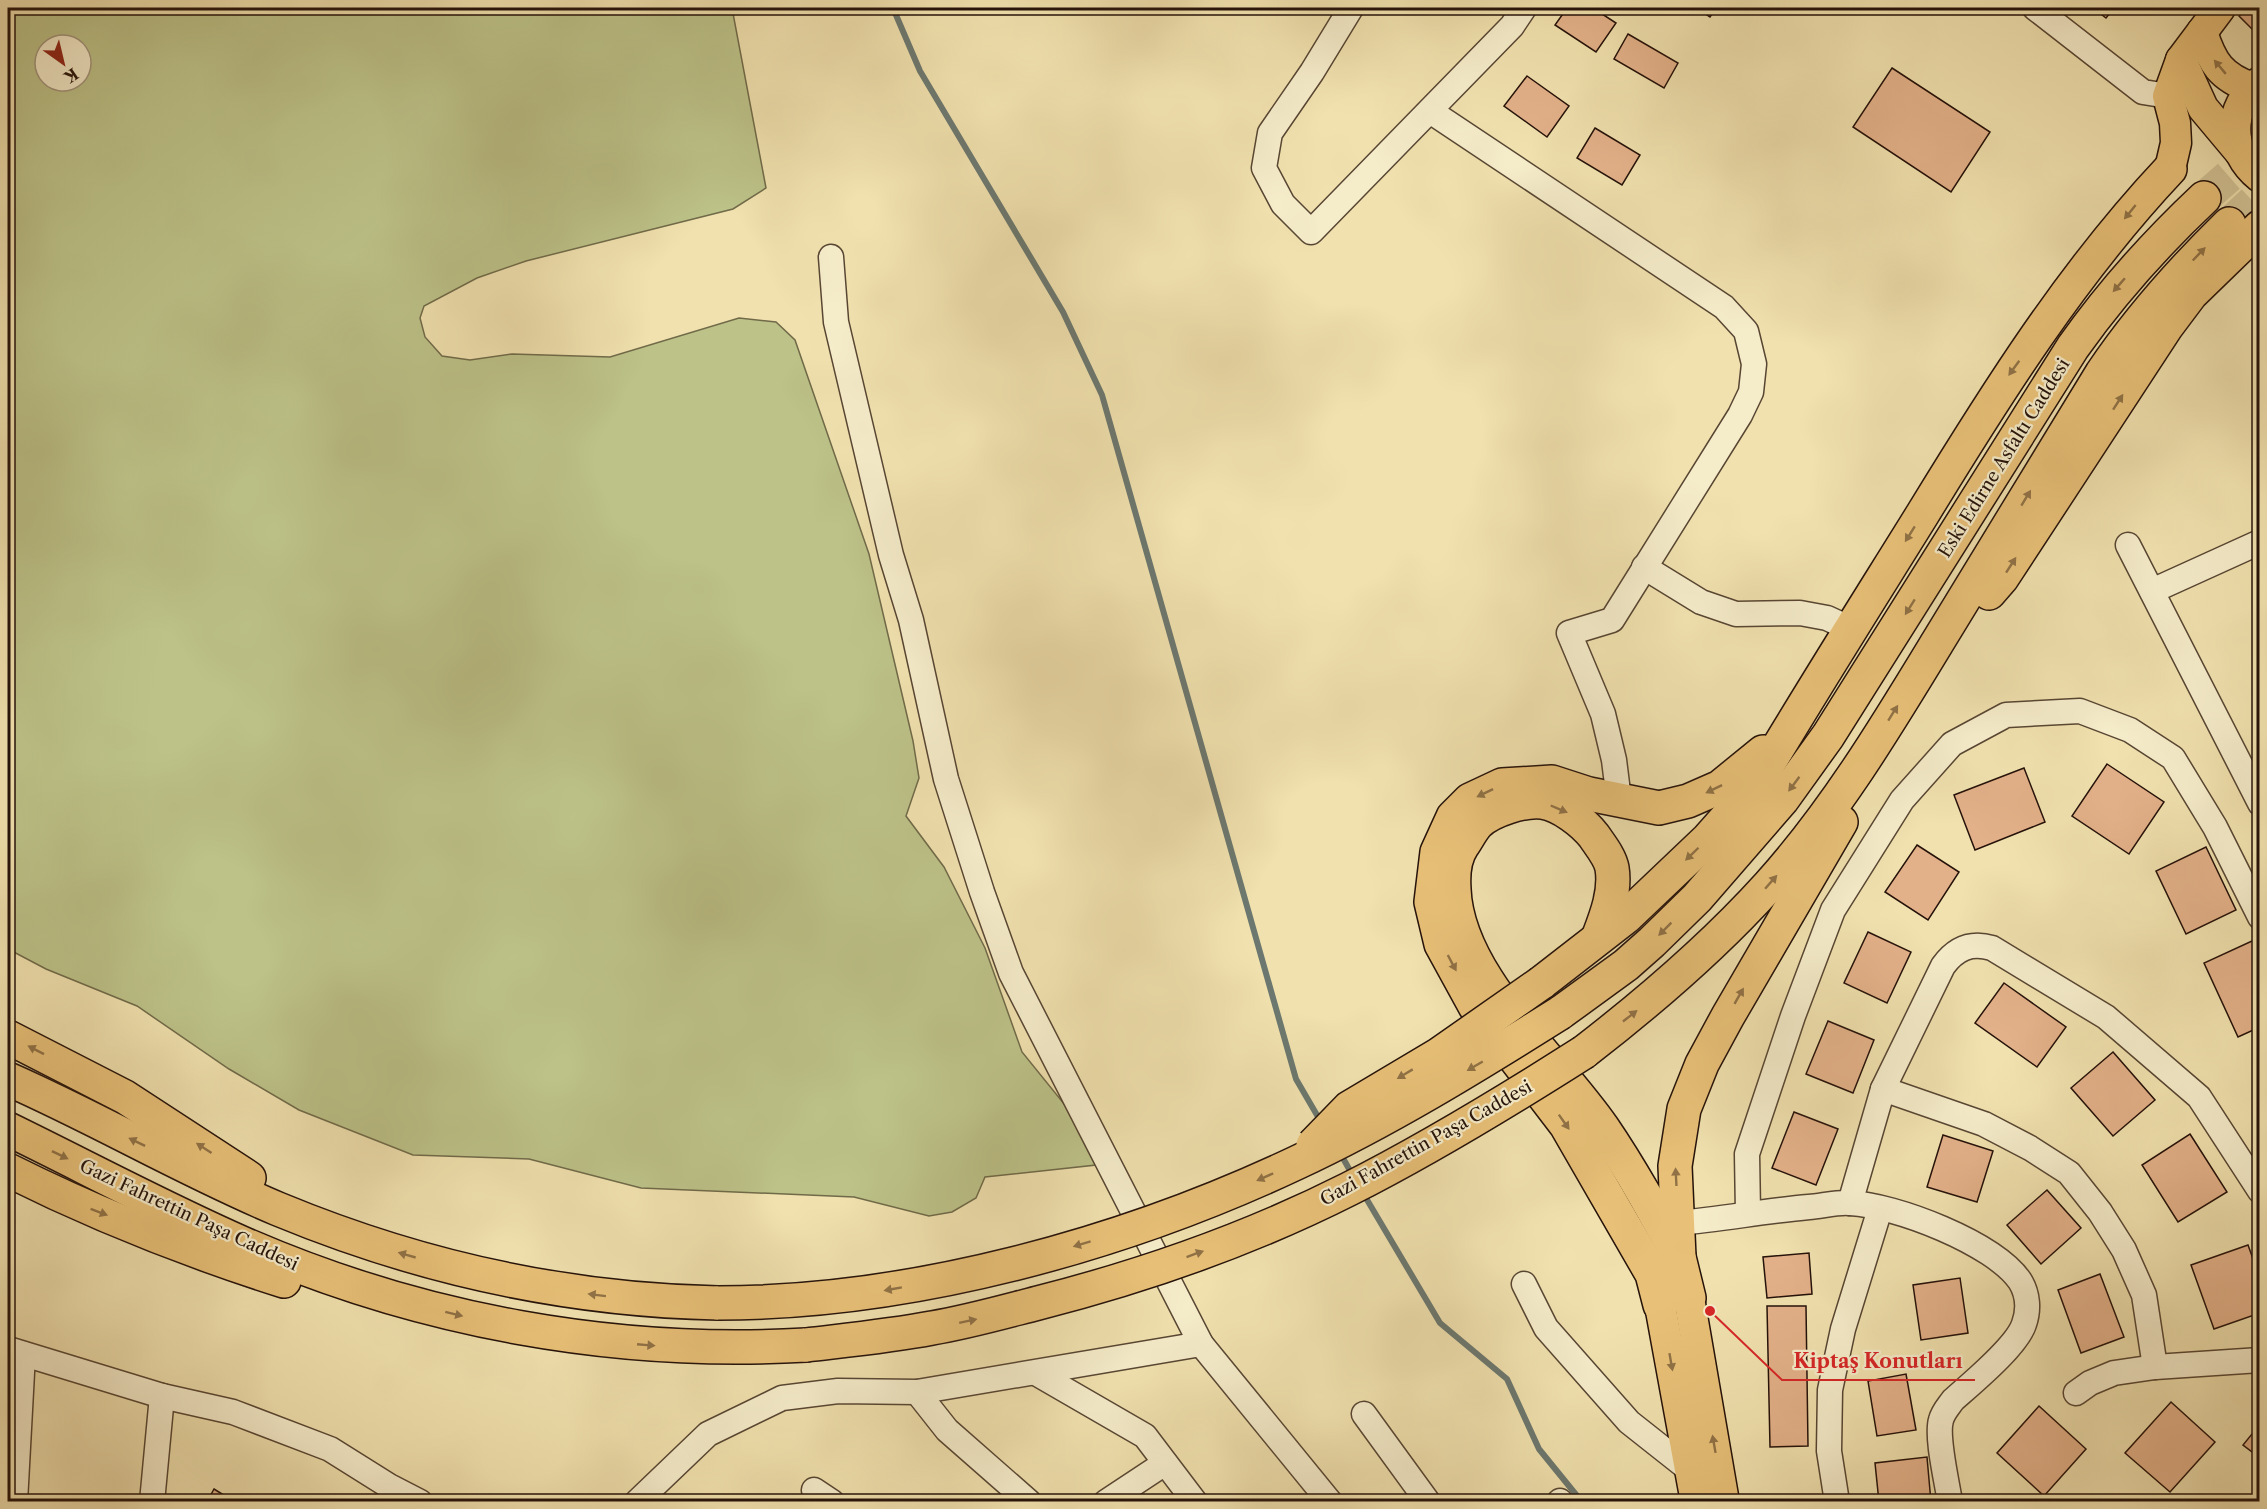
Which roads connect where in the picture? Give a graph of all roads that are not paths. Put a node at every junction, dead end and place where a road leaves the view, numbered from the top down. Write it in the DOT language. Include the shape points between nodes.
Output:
graph roads {
  1 [pos="1351,8"];
  2 [pos="1524,8"];
  3 [pos="2035,8"];
  4 [pos="2220,8"];
  5 [pos="2202,32"];
  6 [pos="2181,60"];
  7 [pos="2168,96"];
  8 [pos="2241,102"];
  9 [pos="1430,111"];
  10 [pos="2170,169"];
  11 [pos="2259,177"];
  12 [pos="2204,198"];
  13 [pos="2244,225"];
  14 [pos="831,257"];
  15 [pos="2259,542"];
  16 [pos="2128,545"];
  17 [pos="1644,567"];
  18 [pos="2152,591"];
  19 [pos="1851,629"];
  20 [pos="1791,726"];
  21 [pos="1868,753"];
  22 [pos="1619,800"];
  23 [pos="2259,803"];
  24 [pos="2259,917"];
  25 [pos="1598,938"];
  26 [pos="8,1037"];
  27 [pos="8,1079"];
  28 [pos="1883,1089"];
  29 [pos="8,1129"];
  30 [pos="1295,1164"];
  31 [pos="8,1170"];
  32 [pos="2259,1191"];
  33 [pos="1850,1203"];
  34 [pos="1880,1209"];
  35 [pos="1748,1213"];
  36 [pos="1678,1222"];
  37 [pos="324,1226"];
  38 [pos="1679,1257"];
  39 [pos="1524,1284"];
  40 [pos="1674,1301"];
  41 [pos="412,1303"];
  42 [pos="1201,1344"];
  43 [pos="15,1351"];
  44 [pos="2259,1360"];
  45 [pos="2156,1367"];
  46 [pos="1036,1373"];
  47 [pos="917,1392"];
  48 [pos="2076,1393"];
  49 [pos="162,1396"];
  50 [pos="1364,1414"];
  51 [pos="1165,1462"];
  52 [pos="1691,1471"];
  53 [pos="15,1502"];
  54 [pos="152,1502"];
  55 [pos="420,1502"];
  56 [pos="637,1502"];
  57 [pos="1029,1502"];
  58 [pos="1106,1502"];
  59 [pos="1195,1502"];
  60 [pos="1330,1502"];
  61 [pos="1428,1502"];
  62 [pos="1696,1502"];
  63 [pos="1724,1502"];
  64 [pos="1837,1502"];
  65 [pos="1950,1502"];
  1 -- 9 [label="street" via="1270,133 1264,168 1282,204 1311,232"];
  2 -- 9 [label="street" via="1512,26"];
  3 -- 7 [label="street" via="2143,92"];
  4 -- 5 [label="main road"];
  5 -- 6 [label="main road"];
  8 -- 5 [label="main road, one-way" via="2234,81 2218,67"];
  6 -- 7 [label="main road"];
  6 -- 8 [label="main road" via="2204,108"];
  7 -- 10 [label="main road" via="2176,142"];
  8 -- 10 [label="main road"];
  8 -- 11 [label="main road" via="2235,132 2239,151"];
  9 -- 17 [label="street" via="1724,307 1746,331 1754,364 1751,392"];
  10 -- 19 [label="highway, one-way" via="2092,260 2003,383"];
  12 -- 30 [label="highway, Eski Edirne Asfaltı Caddesi, one-way, bridge" via="2106,301 1828,736 1782,800 1696,898 1626,965 1560,1012 1486,1060"];
  21 -- 13 [label="highway, one-way" via="2125,339 2176,278"];
  14 -- 42 [label="street" via="836,322 888,544 911,620 946,779 982,891 1011,973"];
  15 -- 18 [label="street"];
  16 -- 18 [label="street"];
  17 -- 19 [label="street" via="1701,602 1736,614 1800,613 1827,618"];
  17 -- 22 [label="street" via="1612,620 1569,633 1604,714"];
  18 -- 23 [label="street"];
  19 -- 20 [label="highway"];
  20 -- 22 [label="highway, one-way" via="1720,787 1688,801 1659,808"];
  20 -- 25 [label="highway, one-way" via="1755,786 1708,839 1626,917"];
  36 -- 21 [label="highway, one-way" via="1675,1166 1684,1109 1698,1073 1840,825"];
  41 -- 21 [label="highway, Gazi Fahrettin Paşa Caddesi, one-way, bridge" via="533,1330 624,1343 722,1348 806,1345 933,1328 987,1316 1124,1279 1212,1248 1348,1189 1468,1123 1584,1052 1687,968 1770,884"];
  22 -- 40 [label="highway, one-way" via="1552,782 1502,785 1470,800 1453,817 1437,852 1431,902 1441,944 1475,1006 1566,1125 1652,1274"];
  24 -- 35 [label="street" via="2215,827 2173,758 2130,730 2080,711 2006,715 1952,744 1902,800 1833,910 1792,1016 1747,1154"];
  25 -- 30 [label="highway, one-way, bridge" via="1438,1055 1349,1108"];
  38 -- 25 [label="highway, one-way" via="1602,1126 1474,961 1461,929 1453,874 1460,850 1478,823 1505,807 1542,802 1571,815 1589,830 1612,867 1608,912"];
  37 -- 26 [label="highway, one-way" via="125,1096"];
  37 -- 27 [label="highway, one-way" via="214,1180"];
  28 -- 32 [label="street" via="1943,966 1959,949 1981,945 2106,1017 2199,1097"];
  28 -- 33 [label="street"];
  28 -- 45 [label="street" via="1984,1124 2069,1173 2100,1212 2128,1259 2144,1295"];
  29 -- 41 [label="highway, Gazi Fahrettin Paşa Caddesi, one-way" via="245,1244"];
  30 -- 37 [label="highway, one-way, bridge" via="1150,1222 1074,1246 974,1272 853,1296 764,1303 634,1299 518,1283 364,1243"];
  31 -- 41 [label="highway, one-way" via="75,1203 240,1267 322,1292"];
  33 -- 34 [label="street"];
  33 -- 35 [label="street"];
  34 -- 64 [label="street" via="1843,1329 1830,1390 1829,1451"];
  34 -- 65 [label="street" via="1908,1215 1979,1246 2012,1271 2027,1297 2028,1312 2016,1339 1953,1400 1940,1422"];
  35 -- 36 [label="street"];
  36 -- 38 [label="highway"];
  38 -- 40 [label="highway"];
  39 -- 52 [label="street" via="1546,1328 1629,1422"];
  40 -- 52 [label="main road, one-way"];
  63 -- 40 [label="main road, one-way"];
  42 -- 46 [label="street"];
  42 -- 60 [label="street"];
  43 -- 49 [label="street"];
  43 -- 53 [label="street"];
  44 -- 45 [label="street"];
  45 -- 48 [label="street" via="2114,1372"];
  46 -- 47 [label="street"];
  46 -- 51 [label="street" via="1145,1436"];
  47 -- 56 [label="street" via="838,1391 782,1398 708,1434"];
  47 -- 57 [label="street" via="947,1430"];
  49 -- 54 [label="street"];
  49 -- 55 [label="street" via="233,1412 330,1449"];
  50 -- 61 [label="street"];
  51 -- 58 [label="street"];
  51 -- 59 [label="street"];
  52 -- 62 [label="main road"];
}
